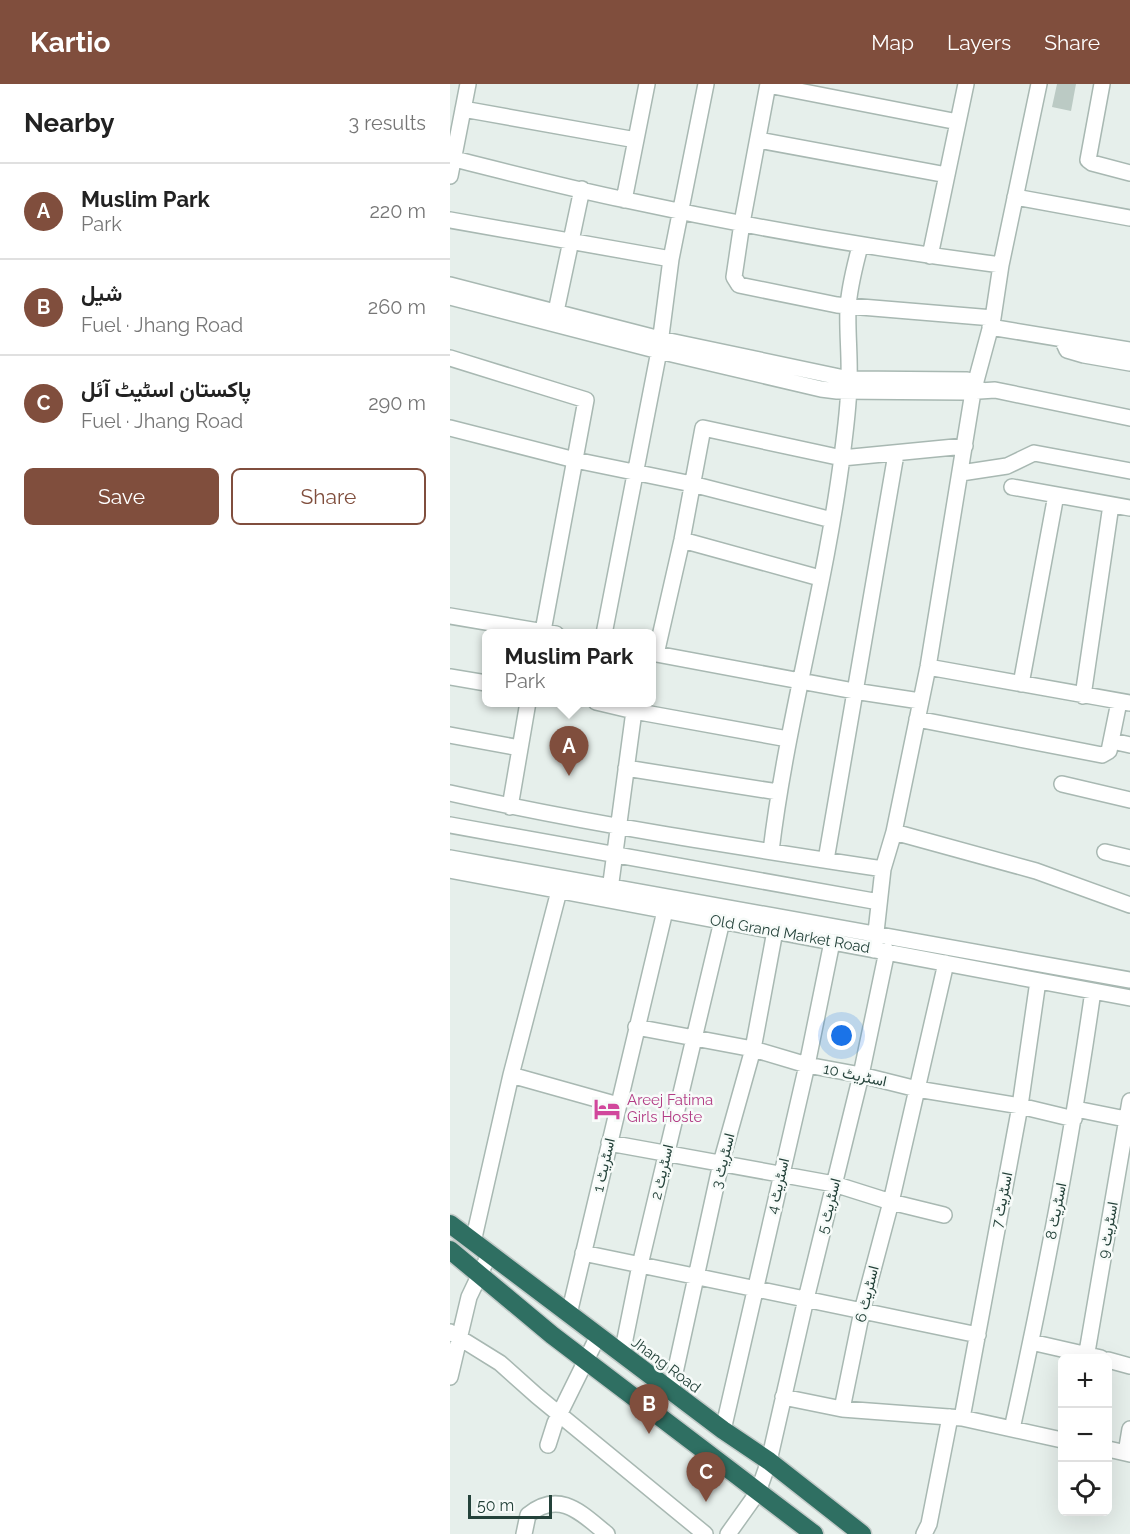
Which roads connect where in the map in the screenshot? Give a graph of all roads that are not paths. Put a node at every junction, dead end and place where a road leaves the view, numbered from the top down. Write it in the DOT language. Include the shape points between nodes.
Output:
graph roads {
  1 [pos="468,84"];
  2 [pos="706,84"];
  3 [pos="768,84"];
  4 [pos="966,84"];
  5 [pos="1039,84"];
  6 [pos="1102,84"];
  7 [pos="644,85"];
  8 [pos="458,116"];
  9 [pos="958,122"];
  10 [pos="636,140"];
  11 [pos="758,140"];
  12 [pos="454,159"];
  13 [pos="1130,173"];
  14 [pos="947,175"];
  15 [pos="450,176"];
  16 [pos="582,189"];
  17 [pos="1015,197"];
  18 [pos="624,200"];
  19 [pos="680,211"];
  20 [pos="1130,218"];
  21 [pos="450,220"];
  22 [pos="742,224"];
  23 [pos="572,241"];
  24 [pos="860,246"];
  25 [pos="930,256"];
  26 [pos="671,259"];
  27 [pos="1001,266"];
  28 [pos="450,285"];
  29 [pos="450,297"];
  30 [pos="848,307"];
  31 [pos="555,318"];
  32 [pos="992,323"];
  33 [pos="1062,339"];
  34 [pos="660,345"];
  35 [pos="1130,350"];
  36 [pos="450,358"];
  37 [pos="1130,363"];
  38 [pos="849,385"];
  39 [pos="976,389"];
  40 [pos="1130,418"];
  41 [pos="450,428"];
  42 [pos="966,446"];
  43 [pos="896,454"];
  44 [pos="842,458"];
  45 [pos="575,460"];
  46 [pos="1130,471"];
  47 [pos="635,473"];
  48 [pos="961,473"];
  49 [pos="692,484"];
  50 [pos="1012,488"];
  51 [pos="1056,495"];
  52 [pos="1111,505"];
  53 [pos="1130,508"];
  54 [pos="832,520"];
  55 [pos="682,540"];
  56 [pos="820,578"];
  57 [pos="450,616"];
  58 [pos="531,629"];
  59 [pos="550,629"];
  60 [pos="605,629"];
  61 [pos="656,646"];
  62 [pos="656,654"];
  63 [pos="928,667"];
  64 [pos="450,677"];
  65 [pos="800,681"];
  66 [pos="482,682"];
  67 [pos="1021,684"];
  68 [pos="854,691"];
  69 [pos="1083,696"];
  70 [pos="920,701"];
  71 [pos="1124,703"];
  72 [pos="527,707"];
  73 [pos="617,707"];
  74 [pos="634,711"];
  75 [pos="917,719"];
  76 [pos="450,735"];
  77 [pos="788,739"];
  78 [pos="1112,741"];
  79 [pos="1130,745"];
  80 [pos="520,748"];
  81 [pos="626,768"];
  82 [pos="1062,784"];
  83 [pos="778,792"];
  84 [pos="450,793"];
  85 [pos="1130,800"];
  86 [pos="510,807"];
  87 [pos="450,825"];
  88 [pos="617,826"];
  89 [pos="894,832"];
  90 [pos="771,851"];
  91 [pos="1105,852"];
  92 [pos="614,856"];
  93 [pos="450,858"];
  94 [pos="1130,858"];
  95 [pos="826,860"];
  96 [pos="884,869"];
  97 [pos="450,870"];
  98 [pos="559,891"];
  99 [pos="610,893"];
  100 [pos="879,902"];
  101 [pos="1130,905"];
  102 [pos="665,910"];
  103 [pos="722,921"];
  104 [pos="775,931"];
  105 [pos="832,942"];
  106 [pos="879,945"];
  107 [pos="945,963"];
  108 [pos="1130,980"];
  109 [pos="1038,981"];
  110 [pos="1093,991"];
  111 [pos="1130,998"];
  112 [pos="636,1027"];
  113 [pos="694,1038"];
  114 [pos="753,1049"];
  115 [pos="807,1065"];
  116 [pos="510,1075"];
  117 [pos="861,1075"];
  118 [pos="917,1089"];
  119 [pos="1130,1101"];
  120 [pos="618,1105"];
  121 [pos="1020,1106"];
  122 [pos="1075,1114"];
  123 [pos="1129,1120"];
  124 [pos="609,1143"];
  125 [pos="667,1154"];
  126 [pos="722,1163"];
  127 [pos="780,1174"];
  128 [pos="834,1184"];
  129 [pos="891,1202"];
  130 [pos="944,1215"];
  131 [pos="450,1224"];
  132 [pos="473,1242"];
  133 [pos="450,1250"];
  134 [pos="583,1253"];
  135 [pos="489,1255"];
  136 [pos="640,1265"];
  137 [pos="479,1274"];
  138 [pos="696,1276"];
  139 [pos="755,1288"];
  140 [pos="806,1299"];
  141 [pos="862,1311"];
  142 [pos="569,1314"];
  143 [pos="455,1335"];
  144 [pos="978,1335"];
  145 [pos="598,1336"];
  146 [pos="1031,1342"];
  147 [pos="621,1354"];
  148 [pos="1079,1354"];
  149 [pos="1091,1354"];
  150 [pos="585,1359"];
  151 [pos="1112,1361"];
  152 [pos="1130,1366"];
  153 [pos="450,1377"];
  154 [pos="671,1391"];
  155 [pos="783,1397"];
  156 [pos="842,1409"];
  157 [pos="560,1414"];
  158 [pos="956,1418"];
  159 [pos="1012,1429"];
  160 [pos="1130,1429"];
  161 [pos="723,1430"];
  162 [pos="1058,1439"];
  163 [pos="548,1445"];
  164 [pos="1112,1450"];
  165 [pos="1128,1453"];
  166 [pos="769,1461"];
  167 [pos="758,1492"];
  168 [pos="524,1534"];
  169 [pos="607,1534"];
  170 [pos="705,1534"];
  171 [pos="728,1534"];
  172 [pos="814,1534"];
  173 [pos="862,1534"];
  174 [pos="924,1534"];
  1 -- 8 [label="street"];
  2 -- 19 [label="street"];
  3 -- 9 [label="street"];
  3 -- 11 [label="street"];
  4 -- 9 [label="street"];
  5 -- 17 [label="street, اسٹریٹ 5"];
  6 -- 13 [label="street" via="1088,160"];
  7 -- 10 [label="street"];
  8 -- 10 [label="street"];
  8 -- 12 [label="street"];
  9 -- 14 [label="street"];
  10 -- 18 [label="street"];
  11 -- 14 [label="street"];
  11 -- 22 [label="street"];
  12 -- 15 [label="street"];
  12 -- 16 [label="street"];
  14 -- 25 [label="street"];
  16 -- 18 [label="street"];
  16 -- 23 [label="street"];
  17 -- 20 [label="street"];
  17 -- 27 [label="street, اسٹریٹ 5"];
  18 -- 19 [label="street"];
  19 -- 22 [label="street"];
  19 -- 26 [label="street"];
  21 -- 23 [label="street"];
  22 -- 24 [label="street"];
  22 -- 30 [label="street" via="734,277 739,285"];
  23 -- 26 [label="street"];
  23 -- 31 [label="street"];
  24 -- 25 [label="street"];
  24 -- 30 [label="street"];
  25 -- 27 [label="street"];
  26 -- 34 [label="street"];
  27 -- 32 [label="street, اسٹریٹ 5"];
  28 -- 31 [label="street"];
  29 -- 31 [label="street"];
  30 -- 32 [label="street"];
  30 -- 38 [label="street"];
  31 -- 34 [label="street"];
  32 -- 33 [label="street"];
  32 -- 39 [label="street, اسٹریٹ 5"];
  33 -- 35 [label="street"];
  33 -- 37 [label="street" via="1066,350"];
  34 -- 38 [label="street" via="821,388"];
  34 -- 47 [label="street"];
  36 -- 45 [label="street" via="586,400"];
  38 -- 39 [label="street" via="967,380"];
  38 -- 44 [label="street"];
  39 -- 40 [label="street"];
  39 -- 42 [label="street, اسٹریٹ 5"];
  41 -- 45 [label="street"];
  42 -- 43 [label="street"];
  42 -- 48 [label="street, اسٹریٹ 5"];
  43 -- 44 [label="street"];
  43 -- 68 [label="street"];
  44 -- 49 [label="street" via="706,427 702,430"];
  44 -- 54 [label="street"];
  45 -- 47 [label="street"];
  45 -- 59 [label="street"];
  46 -- 48 [label="street" via="1034,453 1007,466"];
  47 -- 49 [label="street"];
  47 -- 60 [label="street"];
  48 -- 63 [label="street, اسٹریٹ 5"];
  49 -- 54 [label="street"];
  49 -- 55 [label="street"];
  50 -- 51 [label="street"];
  51 -- 52 [label="street"];
  51 -- 67 [label="street"];
  52 -- 53 [label="street"];
  52 -- 69 [label="street"];
  54 -- 56 [label="street"];
  55 -- 56 [label="street"];
  55 -- 61 [label="street"];
  56 -- 65 [label="street"];
  57 -- 58 [label="street"];
  62 -- 65 [label="street"];
  63 -- 67 [label="street"];
  63 -- 70 [label="street, اسٹریٹ 5"];
  64 -- 66 [label="street"];
  65 -- 68 [label="street"];
  65 -- 77 [label="street"];
  67 -- 69 [label="street"];
  68 -- 70 [label="street"];
  68 -- 95 [label="street"];
  69 -- 71 [label="street"];
  70 -- 75 [label="street, اسٹریٹ 5"];
  71 -- 78 [label="street"];
  72 -- 80 [label="street"];
  73 -- 74 [label="street"];
  74 -- 77 [label="street"];
  74 -- 81 [label="street"];
  75 -- 78 [label="street" via="1102,755 1109,751"];
  75 -- 89 [label="street, اسٹریٹ 5"];
  76 -- 80 [label="street"];
  77 -- 83 [label="street"];
  78 -- 79 [label="street"];
  80 -- 86 [label="street"];
  81 -- 83 [label="street"];
  81 -- 88 [label="street"];
  82 -- 85 [label="street"];
  83 -- 90 [label="street"];
  84 -- 86 [label="street"];
  86 -- 88 [label="street"];
  87 -- 92 [label="street"];
  88 -- 90 [label="street"];
  88 -- 92 [label="street"];
  89 -- 96 [label="street, اسٹریٹ 5"];
  89 -- 101 [label="street" via="1036,871"];
  90 -- 95 [label="street"];
  91 -- 94 [label="street"];
  92 -- 99 [label="street"];
  92 -- 100 [label="street"];
  93 -- 99 [label="street, Old Grand Market Road"];
  95 -- 96 [label="street"];
  96 -- 100 [label="street, اسٹریٹ 5"];
  97 -- 98 [label="street, Old Grand Market Road"];
  98 -- 99 [label="street, Old Grand Market Road"];
  98 -- 116 [label="street"];
  99 -- 102 [label="street, Old Grand Market Road"];
  99 -- 106 [label="street, Old Grand Market Road"];
  100 -- 106 [label="street, اسٹریٹ 5"];
  102 -- 103 [label="street, Old Grand Market Road"];
  102 -- 112 [label="street, اسٹریٹ 1"];
  103 -- 104 [label="street, Old Grand Market Road"];
  103 -- 113 [label="street, اسٹریٹ 2"];
  104 -- 105 [label="street, Old Grand Market Road"];
  104 -- 114 [label="street, اسٹریٹ 3"];
  105 -- 106 [label="street, Old Grand Market Road"];
  105 -- 115 [label="street, اسٹریٹ 4"];
  106 -- 107 [label="street, Old Grand Market Road"];
  106 -- 108 [label="street, Old Grand Market Road"];
  106 -- 117 [label="street, اسٹریٹ 5"];
  107 -- 109 [label="street, Old Grand Market Road"];
  107 -- 118 [label="street, اسٹریٹ 6"];
  109 -- 110 [label="street, Old Grand Market Road"];
  109 -- 121 [label="street, اسٹریٹ 7"];
  110 -- 111 [label="street, Old Grand Market Road"];
  110 -- 122 [label="street, اسٹریٹ 8"];
  112 -- 113 [label="street, اسٹریٹ 10"];
  112 -- 120 [label="street, اسٹریٹ 1"];
  113 -- 114 [label="street, اسٹریٹ 10"];
  113 -- 125 [label="street, اسٹریٹ 2"];
  114 -- 115 [label="street, اسٹریٹ 10"];
  114 -- 126 [label="street, اسٹریٹ 3"];
  115 -- 117 [label="street, اسٹریٹ 10"];
  115 -- 127 [label="street, اسٹریٹ 4"];
  116 -- 120 [label="street"];
  116 -- 132 [label="street"];
  117 -- 118 [label="street, اسٹریٹ 10"];
  117 -- 128 [label="street, اسٹریٹ 5"];
  118 -- 121 [label="street, اسٹریٹ 10"];
  118 -- 129 [label="street, اسٹریٹ 6"];
  119 -- 123 [label="street, اسٹریٹ 9"];
  120 -- 124 [label="street, اسٹریٹ 1"];
  121 -- 122 [label="street, اسٹریٹ 10"];
  121 -- 144 [label="street, اسٹریٹ 7"];
  122 -- 123 [label="street, اسٹریٹ 10"];
  122 -- 146 [label="street, اسٹریٹ 8"];
  123 -- 149 [label="street, اسٹریٹ 9"];
  124 -- 125 [label="street"];
  124 -- 134 [label="street, اسٹریٹ 1"];
  125 -- 126 [label="street"];
  125 -- 136 [label="street, اسٹریٹ 2"];
  126 -- 127 [label="street"];
  126 -- 138 [label="street, اسٹریٹ 3"];
  127 -- 128 [label="street"];
  127 -- 139 [label="street, اسٹریٹ 4"];
  128 -- 129 [label="street"];
  128 -- 140 [label="street, اسٹریٹ 5"];
  129 -- 130 [label="street"];
  129 -- 141 [label="street, اسٹریٹ 6"];
  131 -- 132 [label="highway, Jhang Road"];
  132 -- 135 [label="highway, Jhang Road"];
  133 -- 137 [label="highway"];
  134 -- 136 [label="street"];
  134 -- 142 [label="street, اسٹریٹ 1"];
  135 -- 137 [label="street"];
  135 -- 142 [label="highway, Jhang Road"];
  136 -- 138 [label="street"];
  136 -- 147 [label="street, اسٹریٹ 2"];
  137 -- 143 [label="street"];
  137 -- 150 [label="highway"];
  138 -- 139 [label="street"];
  138 -- 154 [label="street, اسٹریٹ 3"];
  139 -- 140 [label="street"];
  139 -- 161 [label="street, اسٹریٹ 4"];
  140 -- 141 [label="street"];
  140 -- 155 [label="street, اسٹریٹ 5"];
  141 -- 144 [label="street"];
  141 -- 156 [label="street, اسٹریٹ 6"];
  142 -- 145 [label="highway, Jhang Road"];
  143 -- 153 [label="street"];
  143 -- 157 [label="street" via="500,1363"];
  144 -- 158 [label="street, اسٹریٹ 7"];
  145 -- 147 [label="highway, Jhang Road"];
  145 -- 150 [label="street"];
  146 -- 148 [label="street"];
  146 -- 159 [label="street, اسٹریٹ 8"];
  147 -- 154 [label="highway, Jhang Road"];
  150 -- 157 [label="street"];
  150 -- 167 [label="highway"];
  151 -- 152 [label="street"];
  154 -- 161 [label="highway, Jhang Road"];
  155 -- 156 [label="street"];
  155 -- 166 [label="street, اسٹریٹ 5"];
  156 -- 158 [label="street"];
  157 -- 163 [label="street"];
  157 -- 170 [label="street"];
  158 -- 159 [label="street"];
  158 -- 174 [label="street, اسٹریٹ 7"];
  159 -- 162 [label="street"];
  160 -- 165 [label="street"];
  161 -- 166 [label="highway, Jhang Road"];
  164 -- 165 [label="street"];
  166 -- 167 [label="street, اسٹریٹ 5"];
  166 -- 173 [label="highway, Jhang Road"];
  167 -- 171 [label="street, اسٹریٹ 5"];
  167 -- 172 [label="highway"];
  168 -- 169 [label="street" via="528,1515 551,1504 564,1504"];
}
